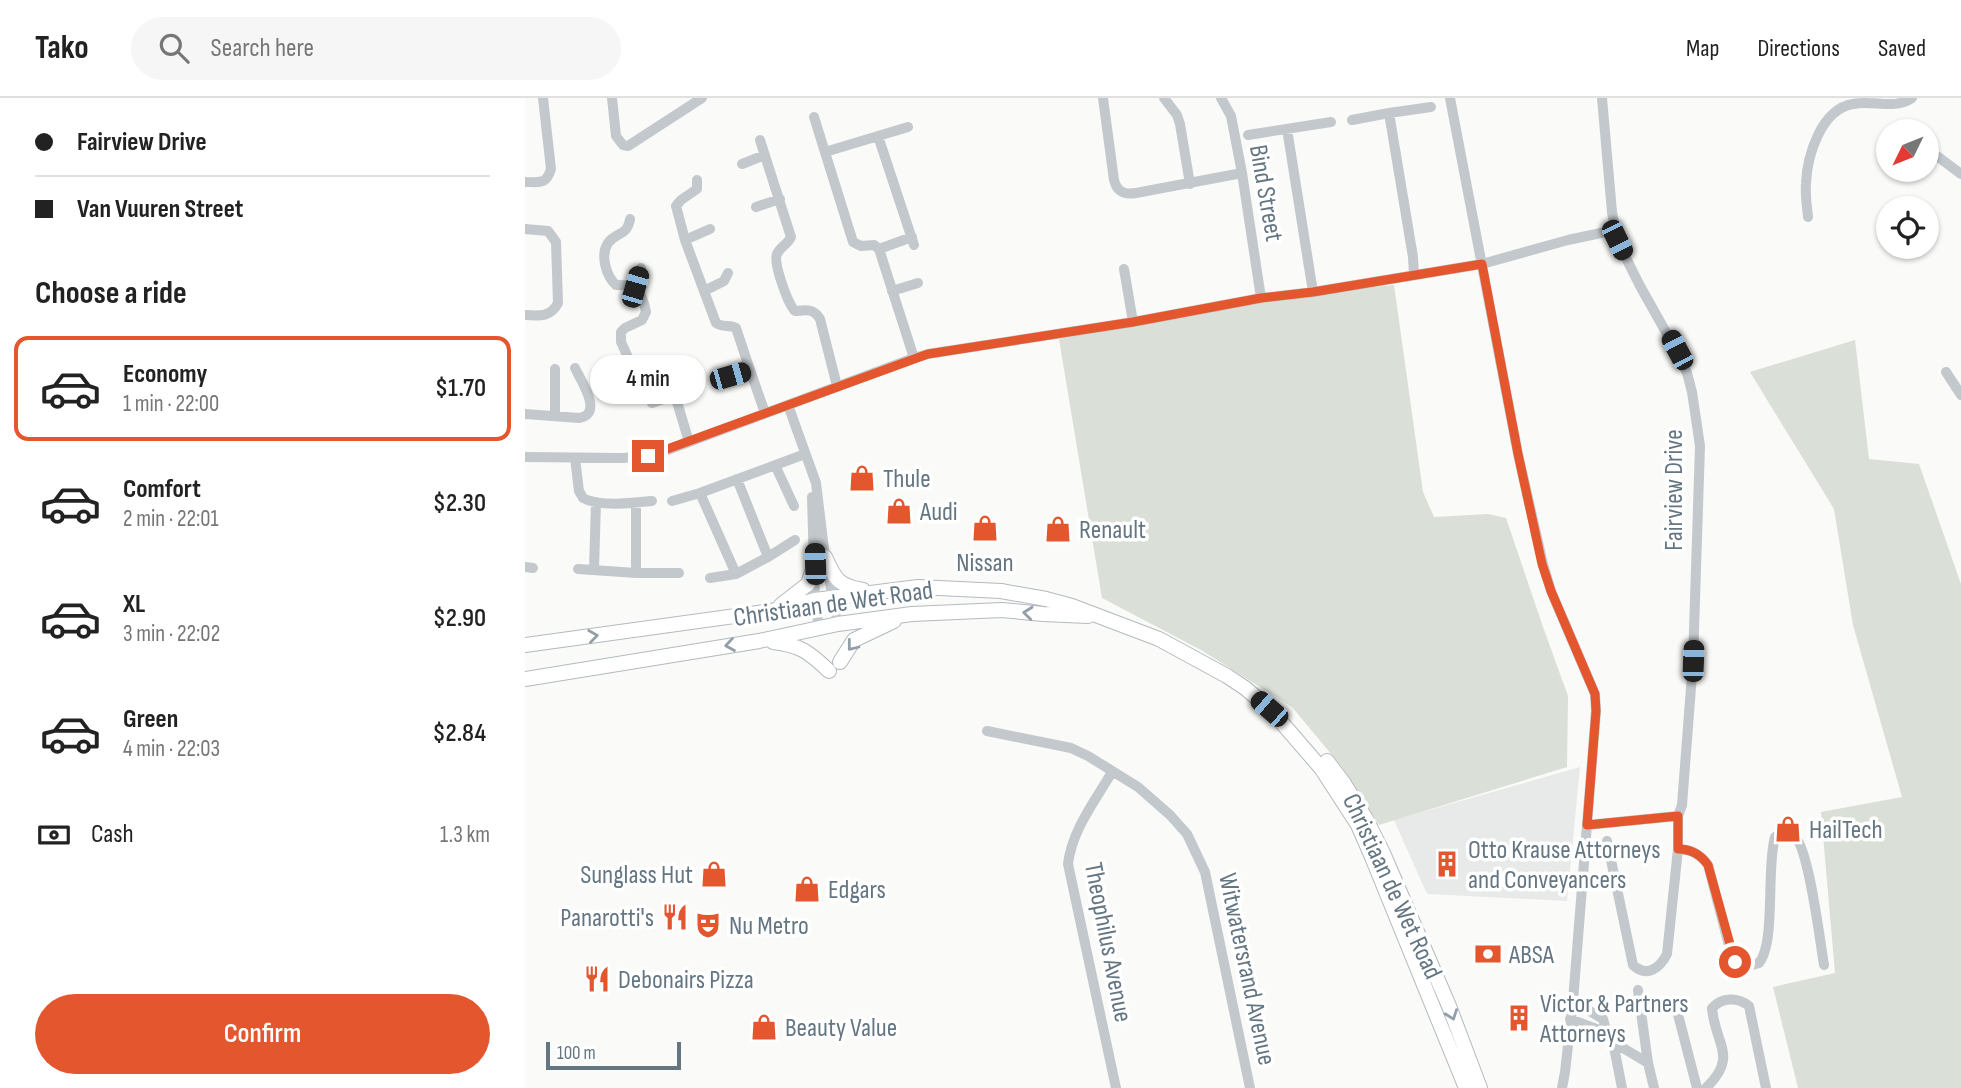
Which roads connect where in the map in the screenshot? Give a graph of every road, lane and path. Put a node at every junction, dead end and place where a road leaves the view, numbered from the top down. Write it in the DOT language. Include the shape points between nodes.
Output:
graph roads {
  1 [pos="543,98"];
  2 [pos="612,98"];
  3 [pos="702,98"];
  4 [pos="1103,98"];
  5 [pos="1164,98"];
  6 [pos="1221,98"];
  7 [pos="1450,98"];
  8 [pos="1602,98"];
  9 [pos="1912,98"];
  10 [pos="1431,107"];
  11 [pos="1389,113"];
  12 [pos="814,117"];
  13 [pos="1352,120"];
  14 [pos="1331,122"];
  15 [pos="908,127"];
  16 [pos="1287,129"];
  17 [pos="1248,135"];
  18 [pos="878,136"];
  19 [pos="760,140"];
  20 [pos="825,152"];
  21 [pos="765,155"];
  22 [pos="1939,158"];
  23 [pos="742,164"];
  24 [pos="1242,173"];
  25 [pos="1961,174"];
  26 [pos="697,180"];
  27 [pos="525,182"];
  28 [pos="1190,184"];
  29 [pos="780,200"];
  30 [pos="756,207"];
  31 [pos="1808,217"];
  32 [pos="630,219"];
  33 [pos="525,229"];
  34 [pos="710,229"];
  35 [pos="1615,230"];
  36 [pos="685,240"];
  37 [pos="879,249"];
  38 [pos="1482,264"];
  39 [pos="641,268"];
  40 [pos="1124,269"];
  41 [pos="728,273"];
  42 [pos="1414,275"];
  43 [pos="918,283"];
  44 [pos="635,287"];
  45 [pos="704,291"];
  46 [pos="892,291"];
  47 [pos="1313,292"];
  48 [pos="1261,298"];
  49 [pos="525,315"];
  50 [pos="1133,322"];
  51 [pos="914,358"];
  52 [pos="575,368"];
  53 [pos="555,369"];
  54 [pos="750,370"];
  55 [pos="1946,372"];
  56 [pos="730,376"];
  57 [pos="838,386"];
  58 [pos="675,394"];
  59 [pos="1961,395"];
  60 [pos="652,403"];
  61 [pos="788,405"];
  62 [pos="765,413"];
  63 [pos="525,414"];
  64 [pos="555,416"];
  65 [pos="689,442"];
  66 [pos="805,454"];
  67 [pos="575,457"];
  68 [pos="525,459"];
  69 [pos="775,465"];
  70 [pos="737,479"];
  71 [pos="700,493"];
  72 [pos="652,501"];
  73 [pos="672,501"];
  74 [pos="596,502"];
  75 [pos="636,503"];
  76 [pos="794,506"];
  77 [pos="795,540"];
  78 [pos="768,557"];
  79 [pos="820,561"];
  80 [pos="578,569"];
  81 [pos="594,570"];
  82 [pos="636,573"];
  83 [pos="679,573"];
  84 [pos="736,574"];
  85 [pos="710,579"];
  86 [pos="875,592"];
  87 [pos="832,598"];
  88 [pos="815,600"];
  89 [pos="771,611"];
  90 [pos="912,614"];
  91 [pos="1096,616"];
  92 [pos="838,624"];
  93 [pos="819,627"];
  94 [pos="759,641"];
  95 [pos="525,645"];
  96 [pos="525,679"];
  97 [pos="1269,709"];
  98 [pos="987,731"];
  99 [pos="1112,772"];
  100 [pos="1678,816"];
  101 [pos="1587,825"];
  102 [pos="1607,841"];
  103 [pos="1678,849"];
  104 [pos="1824,965"];
  105 [pos="1638,990"];
  106 [pos="1573,1001"];
  107 [pos="1675,1003"];
  108 [pos="1570,1019"];
  109 [pos="1610,1037"];
  110 [pos="1647,1063"];
  111 [pos="1116,1088"];
  112 [pos="1250,1088"];
  113 [pos="1466,1088"];
  114 [pos="1479,1088"];
  115 [pos="1562,1088"];
  116 [pos="1622,1088"];
  117 [pos="1654,1088"];
  118 [pos="1697,1088"];
  119 [pos="1706,1088"];
  120 [pos="1766,1088"];
  1 -- 27 [label="street" via="551,169 543,181"];
  2 -- 3 [label="street" via="616,136 628,146"];
  4 -- 28 [label="street" via="1117,189 1129,194"];
  5 -- 28 [label="street" via="1181,124"];
  6 -- 24 [label="street, Bind Street" via="1231,116"];
  7 -- 38 [label="street"];
  8 -- 35 [label="street, Fairview Drive"];
  9 -- 31 [label="street" via="1899,105 1853,104 1833,114 1815,145 1807,172"];
  10 -- 11 [label="street"];
  11 -- 13 [label="street"];
  11 -- 42 [label="street"];
  12 -- 20 [label="street"];
  14 -- 16 [label="street"];
  15 -- 18 [label="street"];
  16 -- 17 [label="street"];
  16 -- 47 [label="street"];
  18 -- 20 [label="street"];
  18 -- 37 [label="street" via="913,241"];
  19 -- 21 [label="street"];
  20 -- 37 [label="street" via="853,242"];
  21 -- 23 [label="street"];
  21 -- 29 [label="street"];
  22 -- 25 [label="street"];
  24 -- 28 [label="street"];
  24 -- 48 [label="street, Bind Street"];
  26 -- 36 [label="street" via="697,189 676,206"];
  29 -- 30 [label="street"];
  29 -- 57 [label="street" via="791,237 776,260 789,304 795,311 813,311 820,319"];
  32 -- 44 [label="street" via="627,230 608,243 605,264 616,285"];
  33 -- 49 [label="street" via="548,231 556,242 558,303 549,314"];
  34 -- 36 [label="street"];
  35 -- 38 [label="street"];
  35 -- 100 [label="street, Fairview Drive" via="1677,350 1692,392 1700,446 1693,661"];
  36 -- 45 [label="street"];
  37 -- 46 [label="street"];
  38 -- 42 [label="street"];
  38 -- 101 [label="street" via="1542,564 1595,694"];
  39 -- 44 [label="street"];
  40 -- 50 [label="street"];
  41 -- 45 [label="street" via="724,281"];
  42 -- 47 [label="street"];
  43 -- 46 [label="street"];
  44 -- 58 [label="street" via="645,316 621,332 621,342 632,366 662,365"];
  45 -- 54 [label="street" via="716,323 736,328"];
  46 -- 51 [label="street"];
  47 -- 48 [label="street"];
  48 -- 50 [label="street"];
  50 -- 51 [label="street"];
  51 -- 57 [label="street"];
  52 -- 64 [label="street" via="591,411 583,418"];
  53 -- 64 [label="street"];
  54 -- 56 [label="street"];
  54 -- 62 [label="street"];
  55 -- 59 [label="street"];
  57 -- 61 [label="street"];
  58 -- 60 [label="street"];
  58 -- 65 [label="street"];
  61 -- 62 [label="street"];
  61 -- 66 [label="street"];
  62 -- 65 [label="street"];
  63 -- 64 [label="street"];
  65 -- 67 [label="street" via="648,456"];
  66 -- 69 [label="street"];
  66 -- 79 [label="street" via="819,497"];
  67 -- 68 [label="street"];
  67 -- 74 [label="street" via="579,491 583,498"];
  69 -- 70 [label="street"];
  69 -- 76 [label="street"];
  70 -- 71 [label="street"];
  70 -- 78 [label="street"];
  71 -- 73 [label="street"];
  71 -- 84 [label="street"];
  72 -- 75 [label="street"];
  74 -- 75 [label="street"];
  74 -- 81 [label="street"];
  75 -- 82 [label="street"];
  77 -- 78 [label="street"];
  78 -- 84 [label="street"];
  79 -- 86 [label="main road" via="843,585"];
  79 -- 87 [label="street"];
  79 -- 88 [label="street"];
  79 -- 89 [label="main road" via="808,584"];
  80 -- 81 [label="street"];
  81 -- 82 [label="street"];
  82 -- 83 [label="street"];
  84 -- 85 [label="street"];
  86 -- 87 [label="main road, Christiaan de Wet Road"];
  86 -- 91 [label="main road, Christiaan de Wet Road" via="918,587 1001,591 1059,602"];
  87 -- 88 [label="main road, Christiaan de Wet Road"];
  87 -- 92 [label="street"];
  88 -- 89 [label="main road, Christiaan de Wet Road"];
  88 -- 93 [label="street"];
  95 -- 89 [label="main road, Christiaan de Wet Road, one-way"];
  91 -- 90 [label="main road, Christiaan de Wet Road, one-way" via="1002,610"];
  90 -- 92 [label="main road, Christiaan de Wet Road"];
  90 -- 94 [label="main road, one-way" via="860,636 834,666 799,646"];
  91 -- 97 [label="main road, Christiaan de Wet Road" via="1198,659"];
  92 -- 93 [label="main road, Christiaan de Wet Road"];
  93 -- 94 [label="main road, Christiaan de Wet Road"];
  94 -- 96 [label="main road, Christiaan de Wet Road, one-way"];
  97 -- 113 [label="main road, Christiaan de Wet Road" via="1321,768 1358,825"];
  97 -- 114 [label="main road, Christiaan de Wet Road, one-way" via="1307,737 1366,819 1449,1006"];
  98 -- 99 [label="street, Witwatersrand Avenue" via="1071,748"];
  99 -- 111 [label="street, Theophilus Avenue" via="1078,830 1068,864"];
  99 -- 112 [label="street, Witwatersrand Avenue" via="1170,815 1187,834 1205,872"];
  100 -- 101 [label="street"];
  100 -- 103 [label="street, Fairview Drive"];
  101 -- 106 [label="street"];
  102 -- 103 [label="street, Fairview Drive" via="1630,956 1633,965 1645,971 1657,969 1667,954"];
  103 -- 104 [label="street" via="1693,852 1708,865 1732,957 1738,965 1749,966 1759,963 1766,951 1775,837 1797,838"];
  105 -- 110 [label="street"];
  106 -- 108 [label="street"];
  106 -- 109 [label="street" via="1603,1019"];
  107 -- 118 [label="street"];
  108 -- 109 [label="street"];
  108 -- 115 [label="street"];
  109 -- 110 [label="street"];
  109 -- 116 [label="street"];
  110 -- 117 [label="street"];
  119 -- 120 [label="street" via="1724,1060 1711,1008 1736,999 1749,1006"];
}
